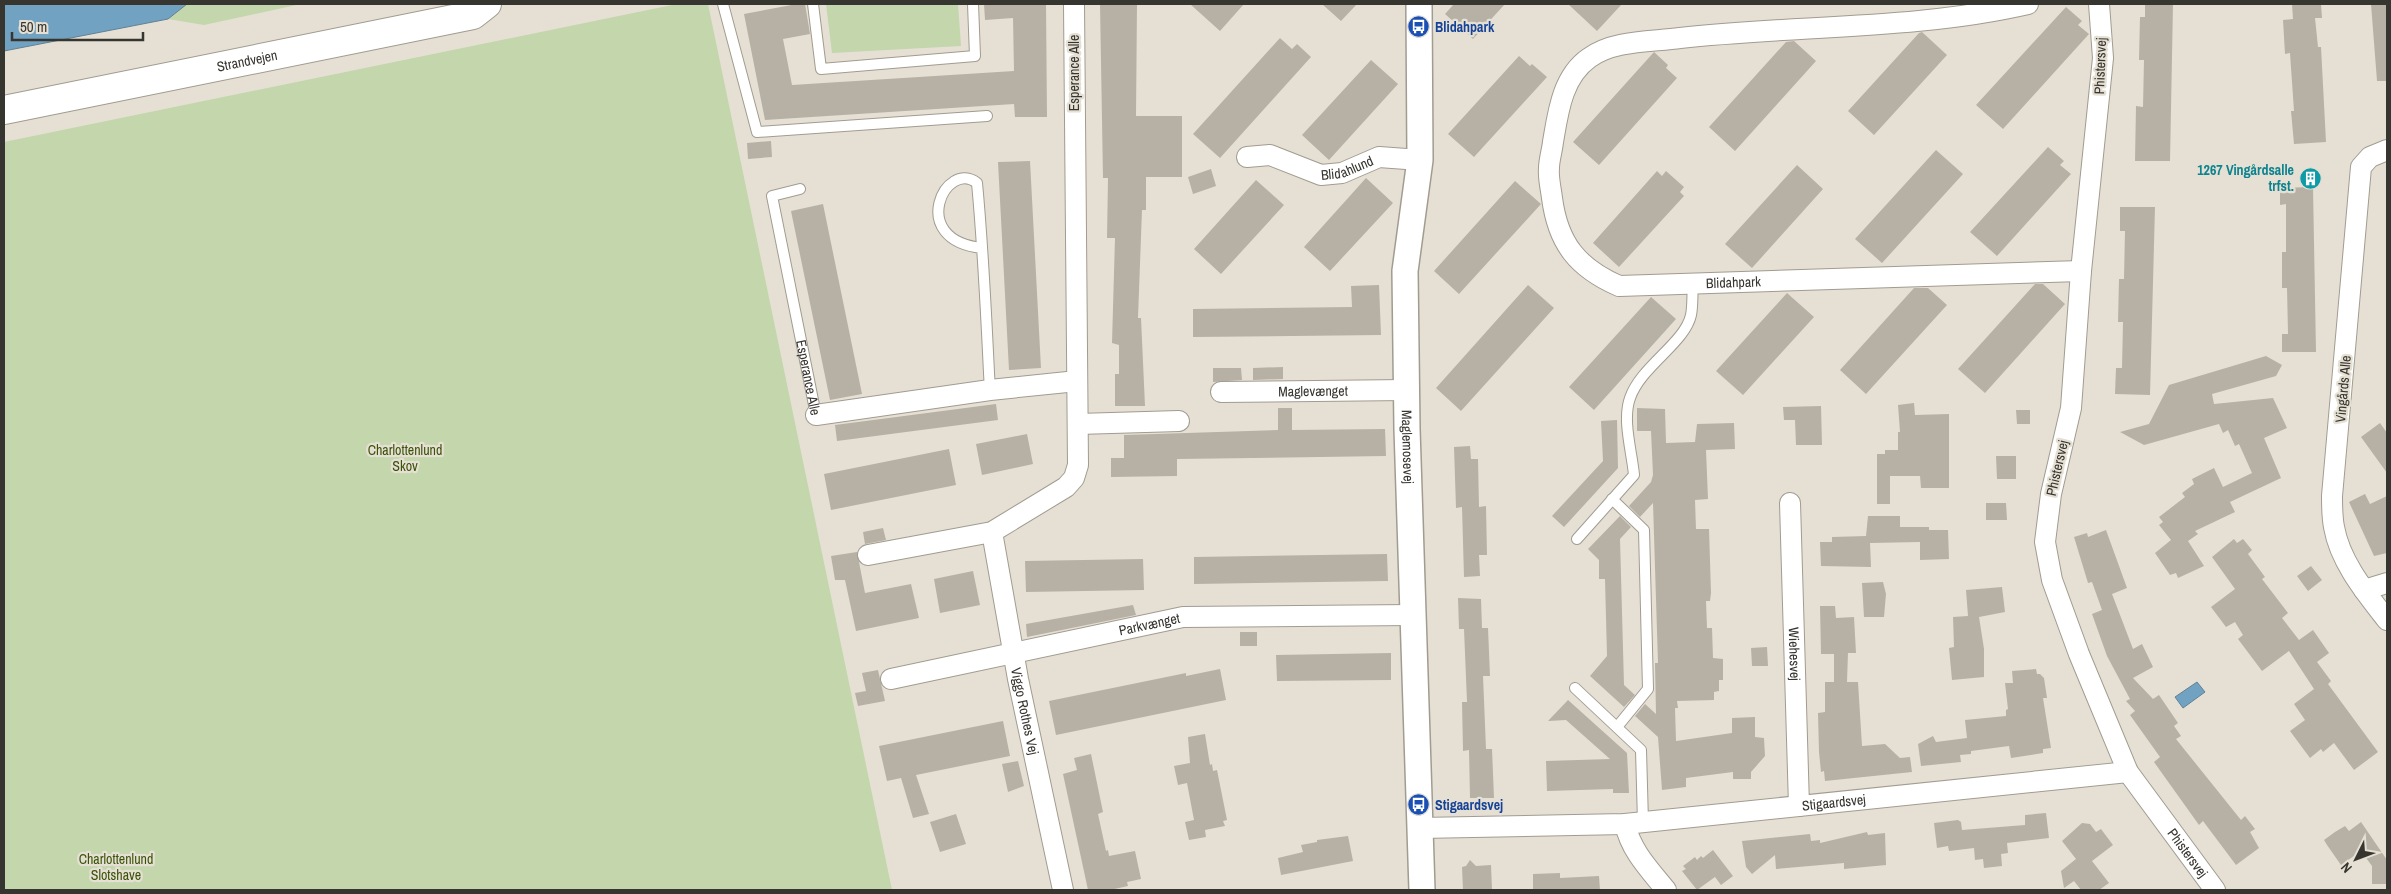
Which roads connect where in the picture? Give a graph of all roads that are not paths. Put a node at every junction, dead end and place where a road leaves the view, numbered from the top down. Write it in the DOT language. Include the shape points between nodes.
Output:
graph roads {
  1 [pos="457,4"];
  2 [pos="487,4"];
  3 [pos="722,4"];
  4 [pos="813,4"];
  5 [pos="973,4"];
  6 [pos="1074,4"];
  7 [pos="1419,4"];
  8 [pos="2028,4"];
  9 [pos="2099,4"];
  10 [pos="4,96"];
  11 [pos="4,110"];
  12 [pos="987,116"];
  13 [pos="2383,151"];
  14 [pos="1247,157"];
  15 [pos="1420,160"];
  16 [pos="800,189"];
  17 [pos="982,248"];
  18 [pos="2081,271"];
  19 [pos="1693,284"];
  20 [pos="1077,381"];
  21 [pos="990,390"];
  22 [pos="1406,390"];
  23 [pos="1221,392"];
  24 [pos="816,415"];
  25 [pos="1179,421"];
  26 [pos="1078,424"];
  27 [pos="1612,499"];
  28 [pos="1790,502"];
  29 [pos="992,532"];
  30 [pos="1577,538"];
  31 [pos="868,555"];
  32 [pos="2387,583"];
  33 [pos="2364,590"];
  34 [pos="1413,615"];
  35 [pos="2387,620"];
  36 [pos="1014,654"];
  37 [pos="891,679"];
  38 [pos="1575,688"];
  39 [pos="1617,727"];
  40 [pos="2128,772"];
  41 [pos="1799,806"];
  42 [pos="1634,823"];
  43 [pos="1420,828"];
  44 [pos="1063,890"];
  45 [pos="1422,890"];
  46 [pos="1666,890"];
  47 [pos="2215,890"];
  1 -- 10 [label="main road, Strandvejen"];
  2 -- 11 [label="main road, Strandvejen" via="473,15"];
  3 -- 12 [label="lane" via="757,132"];
  4 -- 5 [label="lane" via="821,69 975,56"];
  6 -- 20 [label="street, Esperance Alle"];
  7 -- 15 [label="street, Maglemosevej"];
  8 -- 19 [label="street, Blidahpark" via="1959,17 1714,34 1611,46 1589,58 1571,78 1560,102 1549,168 1561,232 1586,268 1619,286"];
  9 -- 18 [label="street, Phistersvej" via="2103,58"];
  13 -- 33 [label="street, Vingårds Alle" via="2370,157 2361,167 2332,496 2334,527 2344,558"];
  14 -- 15 [label="street, Blidahlund" via="1270,155 1321,175 1342,173 1379,157"];
  15 -- 22 [label="street, Maglemosevej" via="1405,271"];
  16 -- 24 [label="lane, Esperance Alle" via="772,196"];
  17 -- 17 [label="lane" via="978,183 962,179 947,186 938,202 940,225 952,240 964,246"];
  17 -- 21 [label="lane"];
  18 -- 19 [label="street, Blidahpark"];
  18 -- 40 [label="street, Phistersvej" via="2071,408 2051,494 2045,542 2052,580"];
  19 -- 27 [label="lane" via="1691,316 1683,331 1639,378 1630,398 1627,411 1634,474"];
  20 -- 21 [label="street, Esperance Alle"];
  20 -- 26 [label="street, Esperance Alle"];
  21 -- 24 [label="street, Esperance Alle"];
  22 -- 23 [label="street, Maglevænget"];
  22 -- 34 [label="street, Maglemosevej"];
  25 -- 26 [label="street"];
  26 -- 29 [label="street, Esperance Alle" via="1078,465 1074,478 1066,487"];
  27 -- 30 [label="lane"];
  27 -- 39 [label="lane" via="1644,530 1648,689"];
  28 -- 41 [label="street, Wiehesvej"];
  29 -- 31 [label="street, Esperance Alle"];
  29 -- 36 [label="street, Viggo Rothes Vej"];
  32 -- 33 [label="street"];
  33 -- 35 [label="street, Vingårds Alle"];
  34 -- 36 [label="street, Parkvænget" via="1183,617"];
  34 -- 43 [label="street, Maglemosevej"];
  36 -- 37 [label="street, Parkvænget"];
  36 -- 44 [label="street, Viggo Rothes Vej"];
  38 -- 39 [label="lane"];
  39 -- 42 [label="lane" via="1641,750"];
  40 -- 41 [label="street, Stigaardsvej"];
  40 -- 47 [label="street, Phistersvej"];
  41 -- 42 [label="street, Stigaardsvej"];
  42 -- 43 [label="street, Stigaardsvej"];
  42 -- 46 [label="street" via="1628,839"];
  43 -- 45 [label="street, Maglemosevej"];
}
